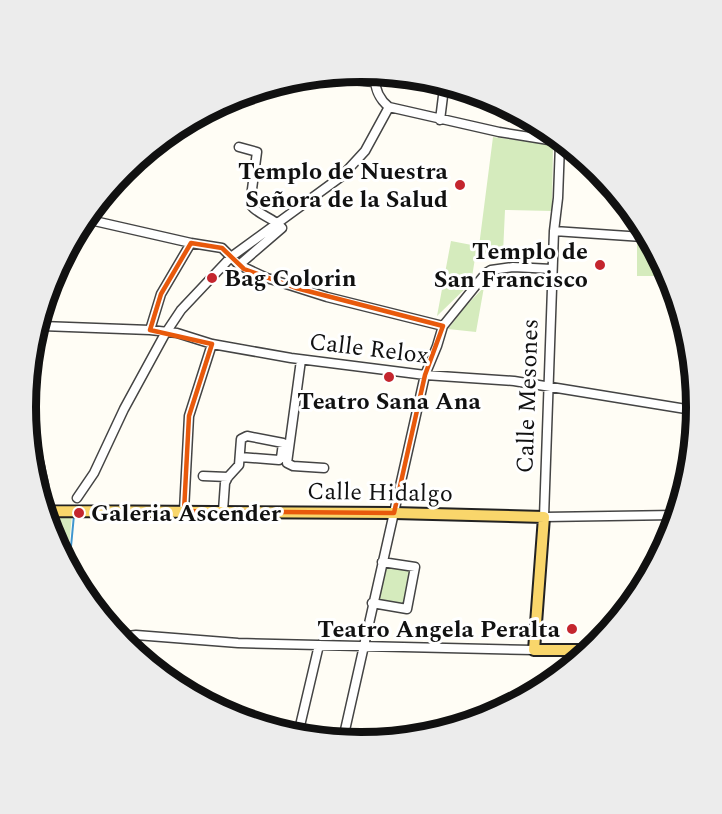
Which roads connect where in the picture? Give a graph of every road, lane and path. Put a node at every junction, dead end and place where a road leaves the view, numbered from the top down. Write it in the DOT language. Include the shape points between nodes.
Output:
graph roads {
  1 [pos="376,83"];
  2 [pos="443,93"];
  3 [pos="389,106"];
  4 [pos="440,120"];
  5 [pos="546,139"];
  6 [pos="239,147"];
  7 [pos="560,150"];
  8 [pos="95,221"];
  9 [pos="278,223"];
  10 [pos="554,231"];
  11 [pos="637,237"];
  12 [pos="190,243"];
  13 [pos="231,257"];
  14 [pos="239,265"];
  15 [pos="552,269"];
  16 [pos="442,326"];
  17 [pos="46,327"];
  18 [pos="150,330"];
  19 [pos="167,332"];
  20 [pos="212,344"];
  21 [pos="301,360"];
  22 [pos="425,375"];
  23 [pos="549,388"];
  24 [pos="686,413"];
  25 [pos="240,457"];
  26 [pos="324,468"];
  27 [pos="203,476"];
  28 [pos="228,477"];
  29 [pos="77,498"];
  30 [pos="52,507"];
  31 [pos="184,511"];
  32 [pos="223,511"];
  33 [pos="394,513"];
  34 [pos="667,515"];
  35 [pos="544,517"];
  36 [pos="382,562"];
  37 [pos="372,603"];
  38 [pos="130,636"];
  39 [pos="319,645"];
  40 [pos="364,645"];
  41 [pos="534,650"];
  42 [pos="576,650"];
  43 [pos="300,726"];
  44 [pos="345,731"];
  1 -- 3 [label="street" via="381,101"];
  2 -- 4 [label="street"];
  3 -- 4 [label="street"];
  3 -- 9 [label="street" via="365,151 342,176"];
  4 -- 5 [label="street"];
  6 -- 9 [label="street" via="257,152 252,208"];
  7 -- 10 [label="street, Calle Mesones"];
  8 -- 12 [label="street"];
  9 -- 13 [label="street"];
  9 -- 14 [label="street" via="282,228"];
  10 -- 11 [label="street"];
  10 -- 15 [label="street, Calle Mesones"];
  12 -- 13 [label="street" via="222,248"];
  12 -- 18 [label="street" via="161,294"];
  13 -- 14 [label="street"];
  13 -- 19 [label="street"];
  14 -- 16 [label="street" via="317,294"];
  15 -- 16 [label="street" via="491,270"];
  15 -- 23 [label="street, Calle Mesones"];
  16 -- 22 [label="street"];
  17 -- 18 [label="street, Calle Relox"];
  18 -- 19 [label="street, Calle Relox"];
  19 -- 20 [label="street, Calle Relox"];
  19 -- 29 [label="street" via="94,473"];
  20 -- 21 [label="street, Calle Relox"];
  20 -- 31 [label="street" via="189,416"];
  21 -- 22 [label="street, Calle Relox"];
  21 -- 26 [label="street" via="287,463"];
  22 -- 23 [label="street, Calle Relox" via="514,381"];
  22 -- 33 [label="street"];
  23 -- 24 [label="street, Calle Relox"];
  23 -- 35 [label="street, Calle Mesones"];
  25 -- 25 [label="street" via="244,436 283,443 279,460"];
  25 -- 28 [label="street" via="239,465"];
  27 -- 28 [label="street"];
  28 -- 32 [label="street"];
  30 -- 31 [label="main road, Calle Hidalgo"];
  31 -- 32 [label="main road, Calle Hidalgo"];
  32 -- 33 [label="main road, Calle Hidalgo"];
  33 -- 35 [label="main road, Calle Hidalgo"];
  33 -- 36 [label="street"];
  34 -- 35 [label="street, Calle Hidalgo"];
  35 -- 41 [label="main road, Calle Mesones"];
  36 -- 37 [label="street"];
  36 -- 37 [label="street" via="414,567 407,609"];
  37 -- 40 [label="street"];
  38 -- 39 [label="street"];
  39 -- 40 [label="street"];
  39 -- 43 [label="street"];
  40 -- 41 [label="street"];
  40 -- 44 [label="street"];
  41 -- 42 [label="main road"];
}
